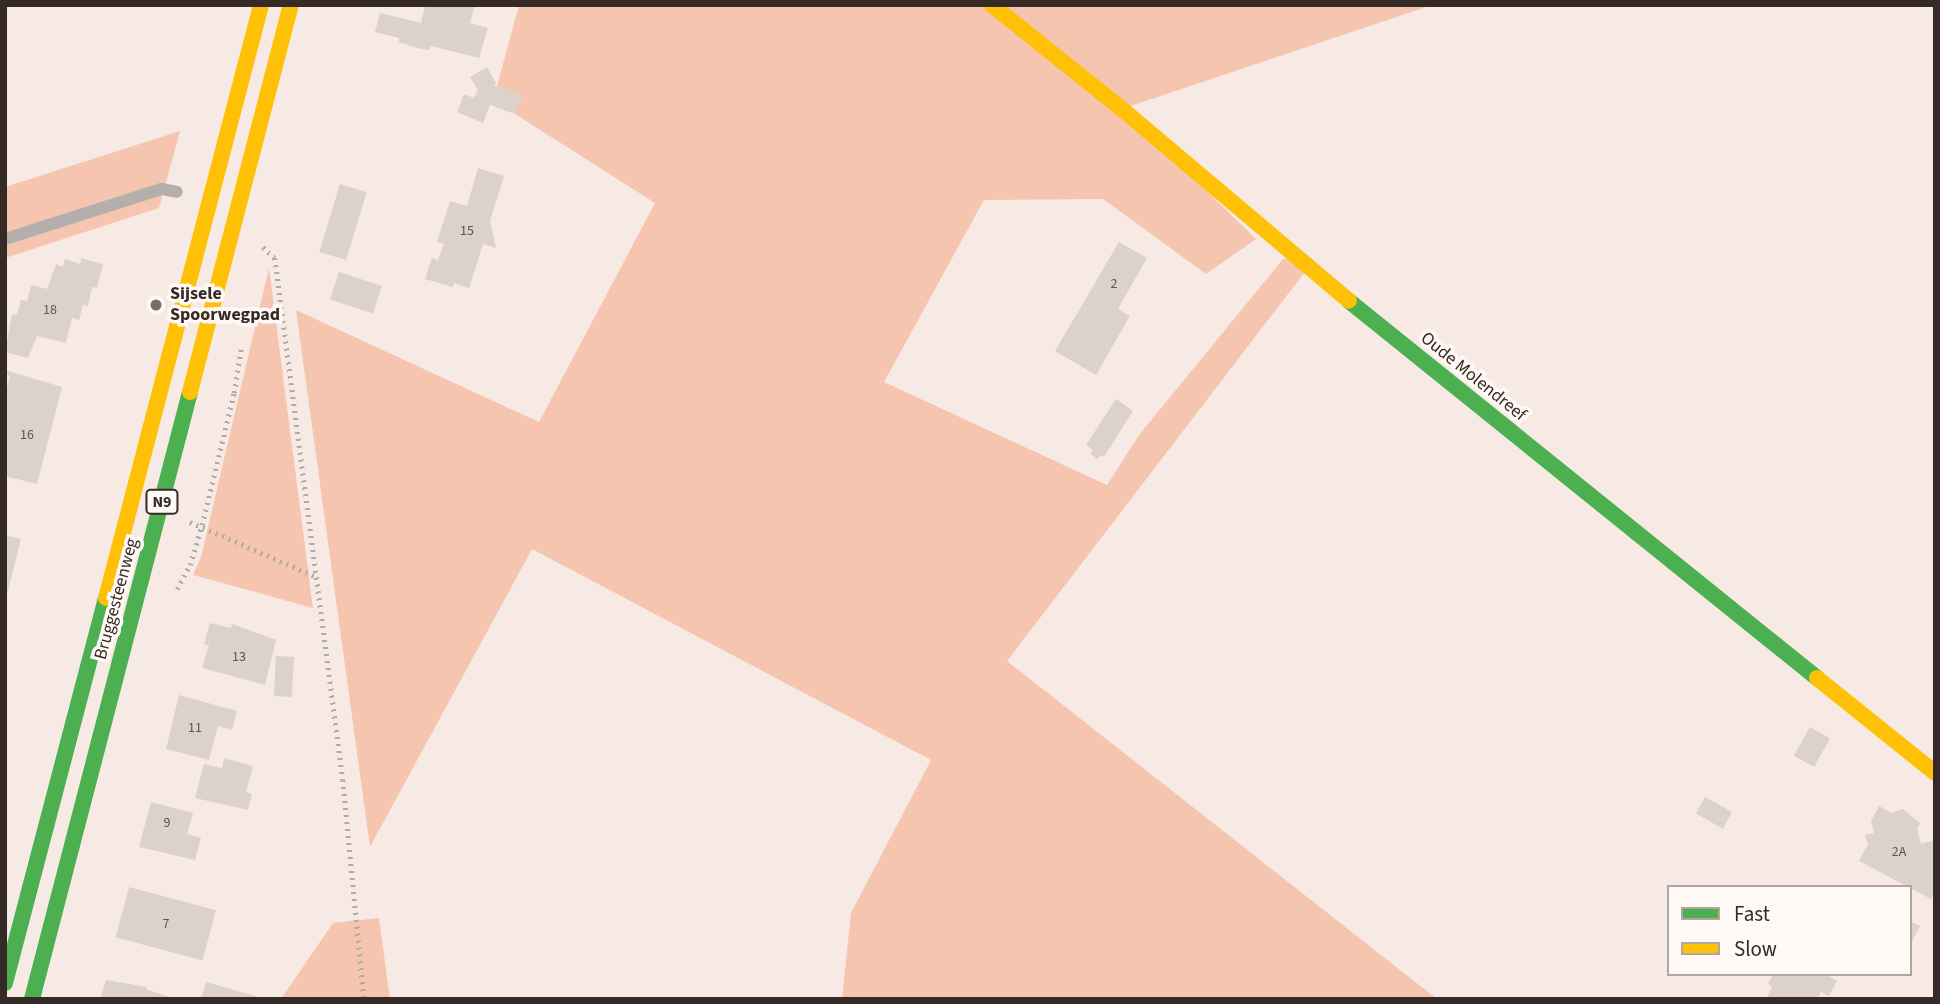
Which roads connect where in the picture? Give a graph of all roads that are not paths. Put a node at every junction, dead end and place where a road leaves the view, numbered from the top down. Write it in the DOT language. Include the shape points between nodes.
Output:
graph roads {
  1 [pos="261,5"];
  2 [pos="291,5"];
  3 [pos="992,5"];
  4 [pos="177,192"];
  5 [pos="5,239"];
  6 [pos="1935,773"];
  7 [pos="5,983"];
  8 [pos="32,999"];
  1 -- 7 [label="main road, Bruggesteenweg / N9"];
  2 -- 8 [label="main road, Bruggesteenweg / N9"];
  3 -- 6 [label="main road, Oude Molendreef" via="1122,109 1298,261"];
  4 -- 5 [label="lane" via="162,189"];
}
